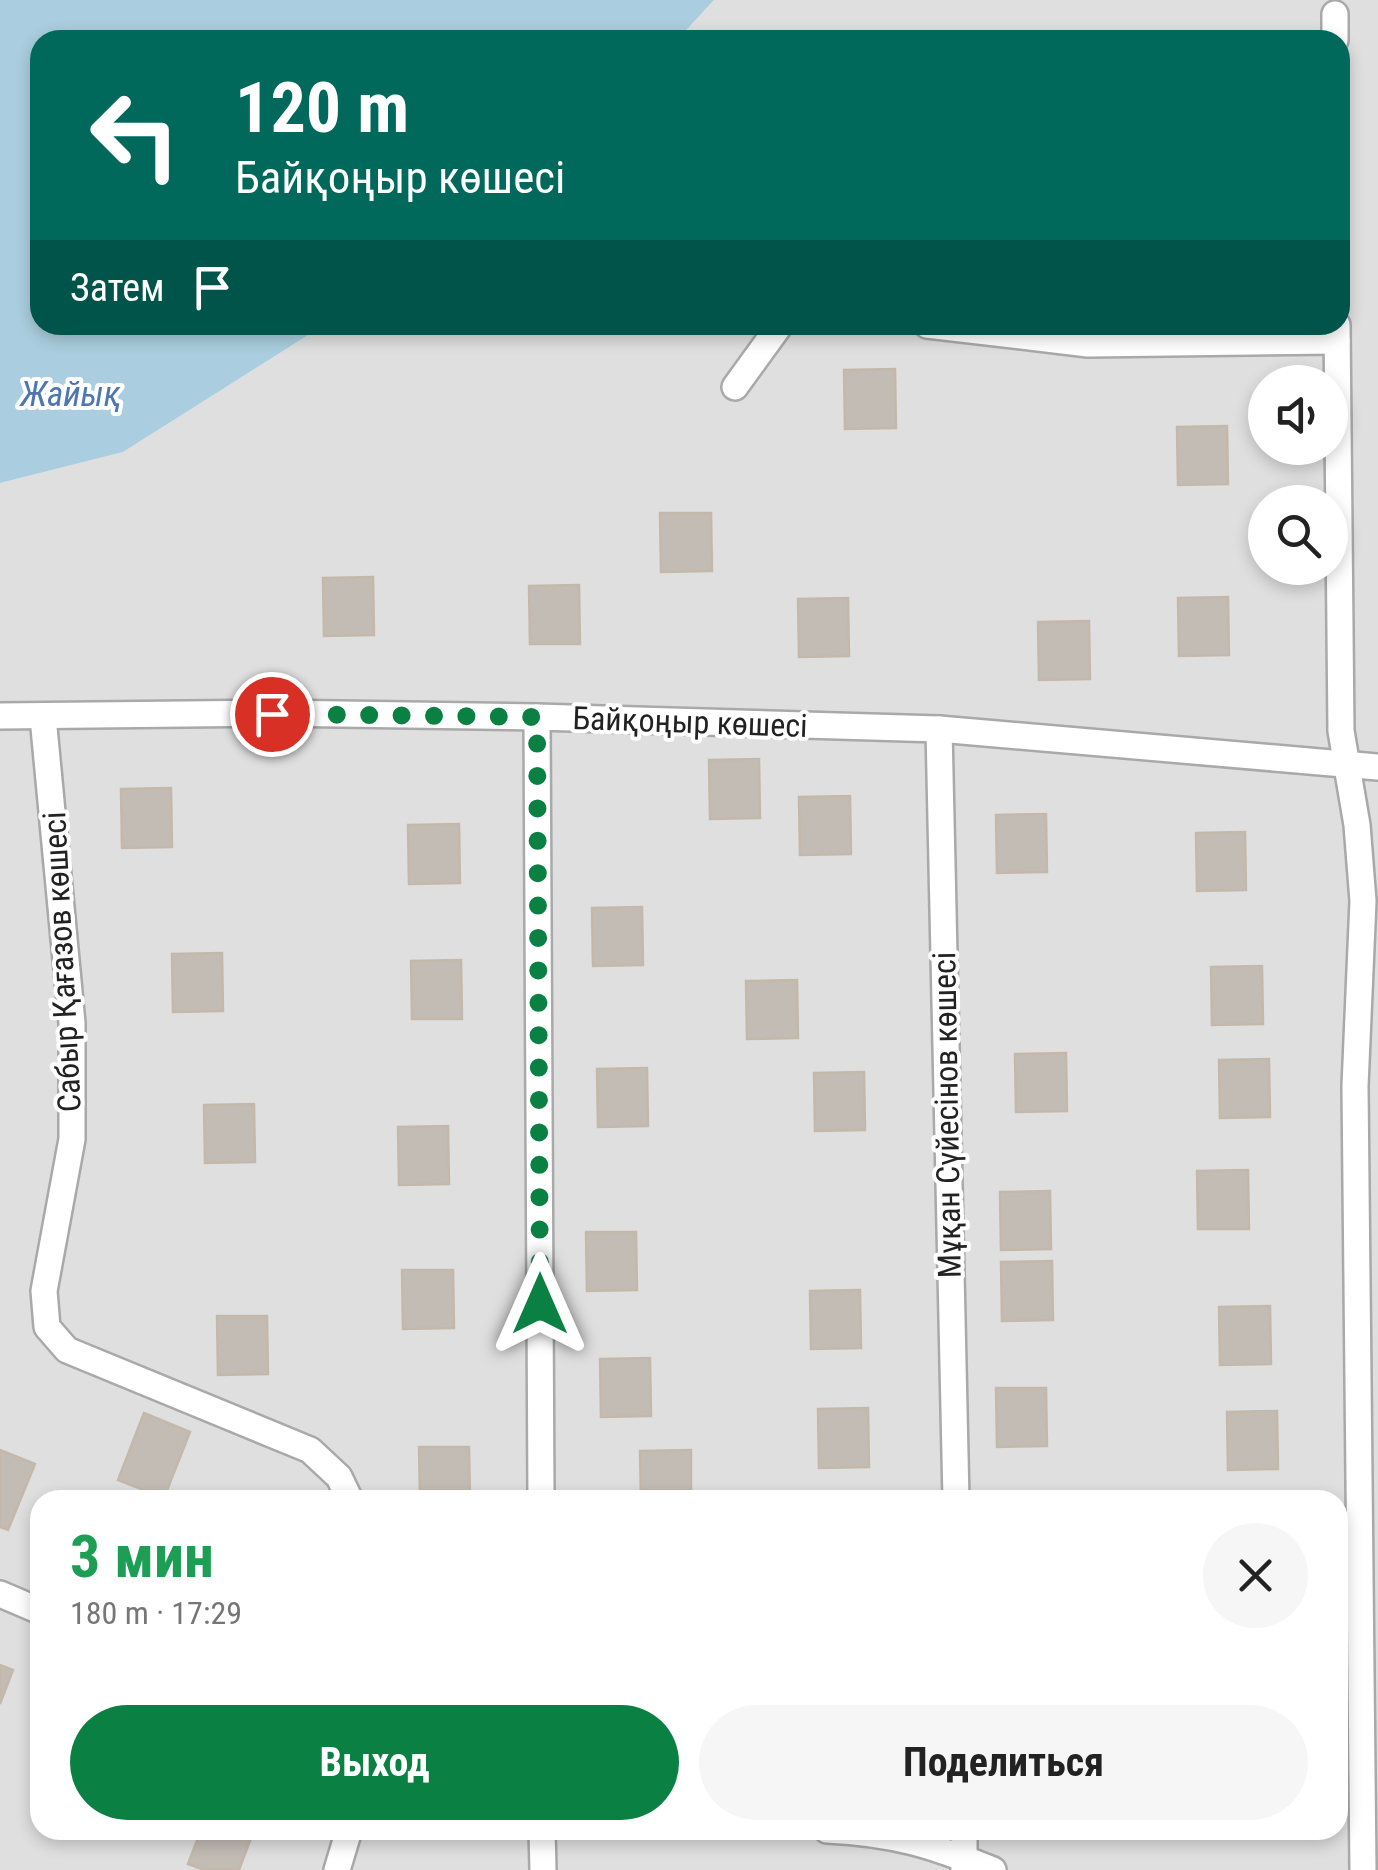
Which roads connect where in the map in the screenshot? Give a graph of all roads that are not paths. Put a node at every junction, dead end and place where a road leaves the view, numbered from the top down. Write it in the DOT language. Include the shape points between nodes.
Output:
graph roads {
  1 [pos="773,335"];
  2 [pos="1012,335"];
  3 [pos="1292,335"];
  4 [pos="1337,335"];
  5 [pos="735,387"];
  6 [pos="0,716"];
  7 [pos="44,717"];
  8 [pos="537,717"];
  9 [pos="939,729"];
  10 [pos="1345,767"];
  11 [pos="1378,767"];
  12 [pos="345,1490"];
  13 [pos="541,1490"];
  14 [pos="956,1490"];
  15 [pos="0,1594"];
  16 [pos="30,1606"];
  17 [pos="346,1840"];
  18 [pos="542,1840"];
  19 [pos="912,1840"];
  20 [pos="964,1864"];
  21 [pos="337,1870"];
  22 [pos="543,1870"];
  23 [pos="993,1870"];
  24 [pos="1363,1870"];
  1 -- 5 [label="street"];
  2 -- 3 [label="street" via="1088,344"];
  4 -- 10 [label="street"];
  6 -- 7 [label="street, Байқоңыр көшесi"];
  7 -- 8 [label="street, Байқоңыр көшесi"];
  7 -- 12 [label="street, Сабыр Қағазов көшесі" via="72,1023 72,1139 44,1291 47,1327 67,1350 310,1450"];
  8 -- 9 [label="street, Байқоңыр көшесi"];
  8 -- 13 [label="street"];
  9 -- 10 [label="street, Байқоңыр көшесi"];
  9 -- 14 [label="street, Мұқан Сүйесінов көшесі"];
  10 -- 11 [label="street, Байқоңыр көшесi"];
  10 -- 24 [label="street" via="1363,901 1354,1086"];
  15 -- 16 [label="street"];
  17 -- 21 [label="street"];
  18 -- 22 [label="street"];
  19 -- 20 [label="street"];
  20 -- 23 [label="street"];
}
